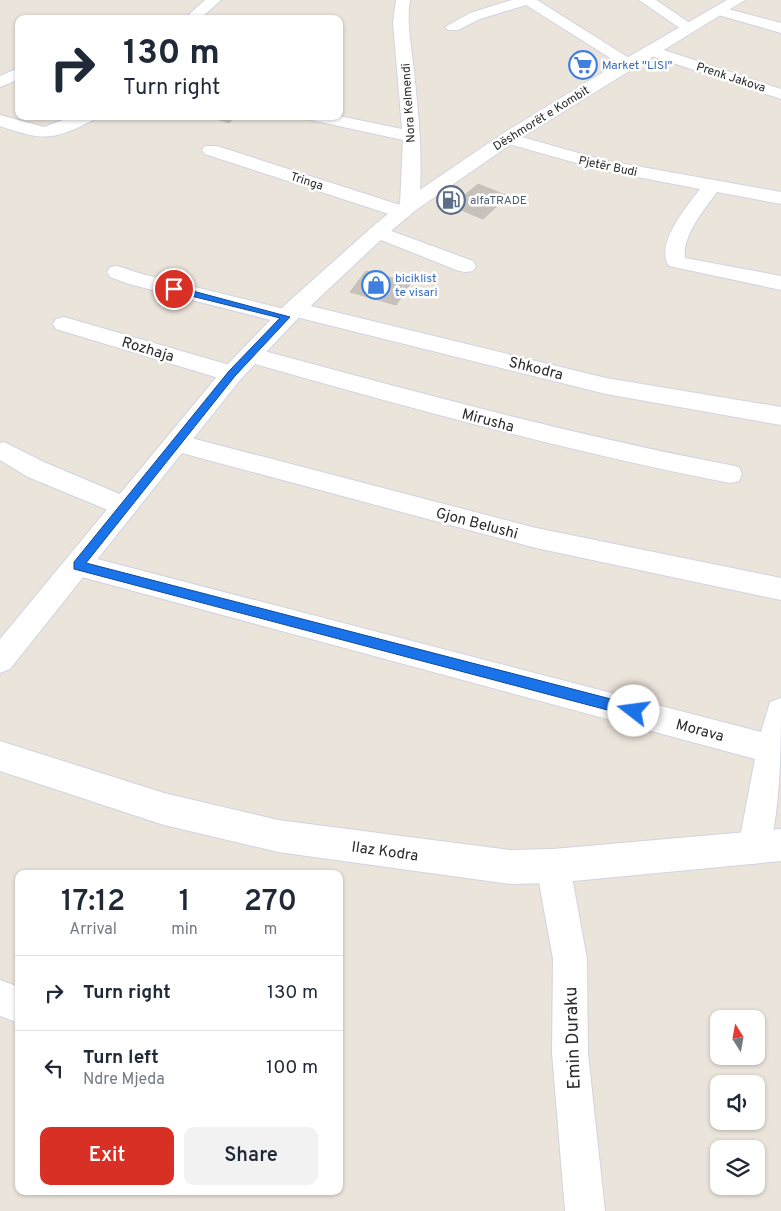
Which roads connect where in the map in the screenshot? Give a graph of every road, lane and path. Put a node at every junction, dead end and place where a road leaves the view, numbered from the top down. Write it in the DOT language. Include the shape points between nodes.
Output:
graph roads {
  1 [pos="214,0"];
  2 [pos="403,0"];
  3 [pos="527,0"];
  4 [pos="646,0"];
  5 [pos="738,0"];
  6 [pos="720,11"];
  7 [pos="196,15"];
  8 [pos="453,27"];
  9 [pos="689,28"];
  10 [pos="781,28"];
  11 [pos="652,51"];
  12 [pos="629,63"];
  13 [pos="15,75"];
  14 [pos="0,82"];
  15 [pos="781,94"];
  16 [pos="0,120"];
  17 [pos="79,120"];
  18 [pos="336,120"];
  19 [pos="410,136"];
  20 [pos="508,138"];
  21 [pos="211,150"];
  22 [pos="711,187"];
  23 [pos="781,198"];
  24 [pos="406,209"];
  25 [pos="378,232"];
  26 [pos="466,266"];
  27 [pos="117,272"];
  28 [pos="781,283"];
  29 [pos="290,313"];
  30 [pos="64,324"];
  31 [pos="249,355"];
  32 [pos="232,374"];
  33 [pos="781,416"];
  34 [pos="176,443"];
  35 [pos="4,450"];
  36 [pos="730,474"];
  37 [pos="125,507"];
  38 [pos="78,565"];
  39 [pos="781,589"];
  40 [pos="0,660"];
  41 [pos="781,712"];
  42 [pos="772,749"];
  43 [pos="0,756"];
  44 [pos="768,847"];
  45 [pos="553,866"];
  46 [pos="0,998"];
  47 [pos="15,1004"];
  48 [pos="585,1211"];
  1 -- 7 [label="street"];
  2 -- 19 [label="street, Nora Kelmendi" via="399,20"];
  3 -- 8 [label="street" via="475,16"];
  3 -- 12 [label="street"];
  4 -- 9 [label="street"];
  5 -- 6 [label="street, Dëshmorët e Kombit"];
  6 -- 9 [label="street, Dëshmorët e Kombit"];
  6 -- 10 [label="street"];
  9 -- 11 [label="street, Dëshmorët e Kombit"];
  11 -- 12 [label="street, Dëshmorët e Kombit"];
  11 -- 15 [label="street, Prenk Jakova"];
  12 -- 20 [label="street, Dëshmorët e Kombit"];
  13 -- 14 [label="street"];
  16 -- 17 [label="street" via="40,134 52,134"];
  18 -- 19 [label="street"];
  19 -- 24 [label="street, Nora Kelmendi" via="413,177"];
  20 -- 22 [label="street, Pjetër Budi" via="601,165"];
  20 -- 24 [label="street, Dëshmorët e Kombit"];
  21 -- 24 [label="street, Tringa"];
  22 -- 23 [label="street, Pjetër Budi"];
  22 -- 28 [label="street" via="682,230 674,259 679,263"];
  24 -- 25 [label="street, Dëshmorët e Kombit"];
  25 -- 26 [label="street"];
  25 -- 29 [label="street, Dëshmorët e Kombit"];
  27 -- 29 [label="street, Shkodra"];
  29 -- 31 [label="street, Dëshmorët e Kombit"];
  29 -- 33 [label="street, Shkodra" via="402,334 606,386"];
  30 -- 32 [label="street, Rozhaja"];
  31 -- 32 [label="street, Dëshmorët e Kombit"];
  31 -- 36 [label="street, Mirusha" via="513,427"];
  32 -- 34 [label="street, Dëshmorët e Kombit"];
  34 -- 37 [label="street, Dëshmorët e Kombit"];
  34 -- 39 [label="street, Gjon Belushi" via="536,538"];
  35 -- 37 [label="street" via="37,470"];
  37 -- 38 [label="street, Dëshmorët e Kombit"];
  38 -- 40 [label="street, Dëshmorët e Kombit"];
  38 -- 42 [label="street, Morava"];
  41 -- 42 [label="street"];
  42 -- 44 [label="street"];
  43 -- 45 [label="street, Ilaz Kodra" via="164,809 278,836 510,867"];
  44 -- 45 [label="street, Ilaz Kodra"];
  45 -- 48 [label="street, Emin Duraku" via="570,960 570,1054"];
  46 -- 47 [label="street"];
}
